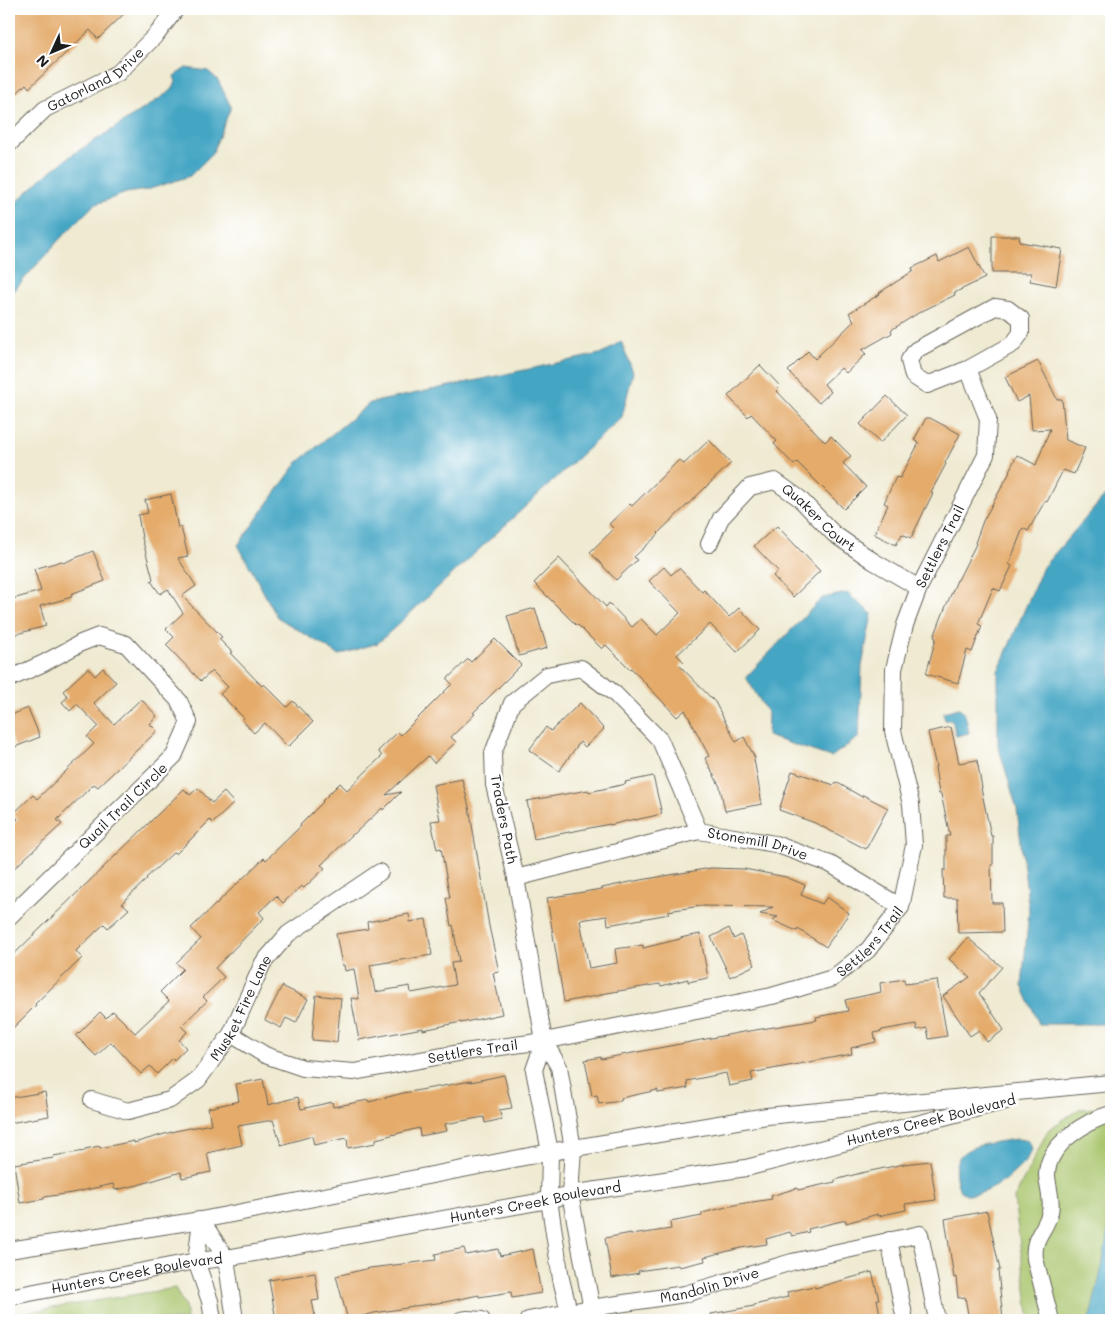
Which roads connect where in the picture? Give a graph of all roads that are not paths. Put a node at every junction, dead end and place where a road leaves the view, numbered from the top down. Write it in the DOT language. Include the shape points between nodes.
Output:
graph roads {
  1 [pos="176,9"];
  2 [pos="9,144"];
  3 [pos="968,369"];
  4 [pos="709,544"];
  5 [pos="919,588"];
  6 [pos="9,679"];
  7 [pos="699,831"];
  8 [pos="380,872"];
  9 [pos="516,878"];
  10 [pos="901,907"];
  11 [pos="9,917"];
  12 [pos="231,1034"];
  13 [pos="544,1041"];
  14 [pos="1111,1083"];
  15 [pos="1057,1088"];
  16 [pos="92,1100"];
  17 [pos="1111,1114"];
  18 [pos="573,1149"];
  19 [pos="550,1152"];
  20 [pos="570,1194"];
  21 [pos="549,1200"];
  22 [pos="201,1220"];
  23 [pos="890,1240"];
  24 [pos="9,1250"];
  25 [pos="226,1258"];
  26 [pos="196,1261"];
  27 [pos="9,1297"];
  28 [pos="593,1314"];
  29 [pos="570,1316"];
  30 [pos="213,1320"];
  31 [pos="235,1320"];
  32 [pos="461,1320"];
  33 [pos="482,1320"];
  34 [pos="528,1320"];
  35 [pos="905,1320"];
  36 [pos="937,1320"];
  37 [pos="1051,1320"];
  1 -- 2 [label="street, Gatorland Drive" via="157,34 118,72 46,109"];
  3 -- 3 [label="street" via="1013,344 1021,333 1021,319 1008,309 995,307 916,350 909,360 913,376 926,386"];
  3 -- 5 [label="street, Settlers Trail" via="988,419 986,455"];
  4 -- 5 [label="street, Quaker Court" via="721,518 750,487 775,481 799,498 834,534"];
  5 -- 10 [label="street, Settlers Trail" via="894,668 893,731 911,804 914,845"];
  6 -- 11 [label="street, Quail Trail Circle" via="99,636 126,644 178,701 189,722 174,756"];
  7 -- 9 [label="street, Stonemill Drive"];
  7 -- 9 [label="street, Traders Path" via="660,740 615,694 581,668 546,676 512,703 493,752 494,785"];
  7 -- 10 [label="street, Stonemill Drive" via="775,844 830,864"];
  8 -- 12 [label="street, Musket Fire Lane" via="288,934 263,963"];
  9 -- 13 [label="street, Traders Path"];
  10 -- 13 [label="street, Settlers Trail" via="868,950 833,978 772,996"];
  12 -- 13 [label="street, Settlers Trail" via="265,1055 303,1068 354,1072"];
  12 -- 16 [label="street, Musket Fire Lane" via="198,1080 170,1100 128,1111"];
  13 -- 18 [label="street, Traders Path" via="559,1067"];
  13 -- 19 [label="street, Traders Path" via="534,1070"];
  14 -- 15 [label="street, Hunters Creek Boulevard"];
  15 -- 18 [label="street, Hunters Creek Boulevard" via="767,1116"];
  15 -- 20 [label="street, Hunters Creek Boulevard" via="746,1168"];
  17 -- 37 [label="street" via="1096,1119 1062,1142 1050,1162 1047,1173 1051,1209 1034,1249"];
  18 -- 19 [label="street, Hunters Creek Boulevard"];
  18 -- 20 [label="street, Traders Path"];
  19 -- 21 [label="street, Traders Path"];
  19 -- 22 [label="street, Hunters Creek Boulevard"];
  20 -- 21 [label="street, Hunters Creek Boulevard"];
  20 -- 28 [label="street, Traders Path"];
  21 -- 25 [label="street, Hunters Creek Boulevard"];
  21 -- 29 [label="street, Traders Path"];
  22 -- 24 [label="street, Hunters Creek Boulevard"];
  22 -- 25 [label="street"];
  22 -- 26 [label="street"];
  23 -- 28 [label="street, Mandolin Drive" via="792,1262 685,1294"];
  23 -- 35 [label="street"];
  23 -- 36 [label="street, Mandolin Drive" via="920,1234"];
  25 -- 26 [label="street, Hunters Creek Boulevard"];
  25 -- 31 [label="street"];
  26 -- 27 [label="street, Hunters Creek Boulevard"];
  26 -- 30 [label="street"];
  28 -- 29 [label="street, Mandolin Drive"];
  29 -- 34 [label="street, Mandolin Drive"];
  32 -- 33 [label="street"];
}
